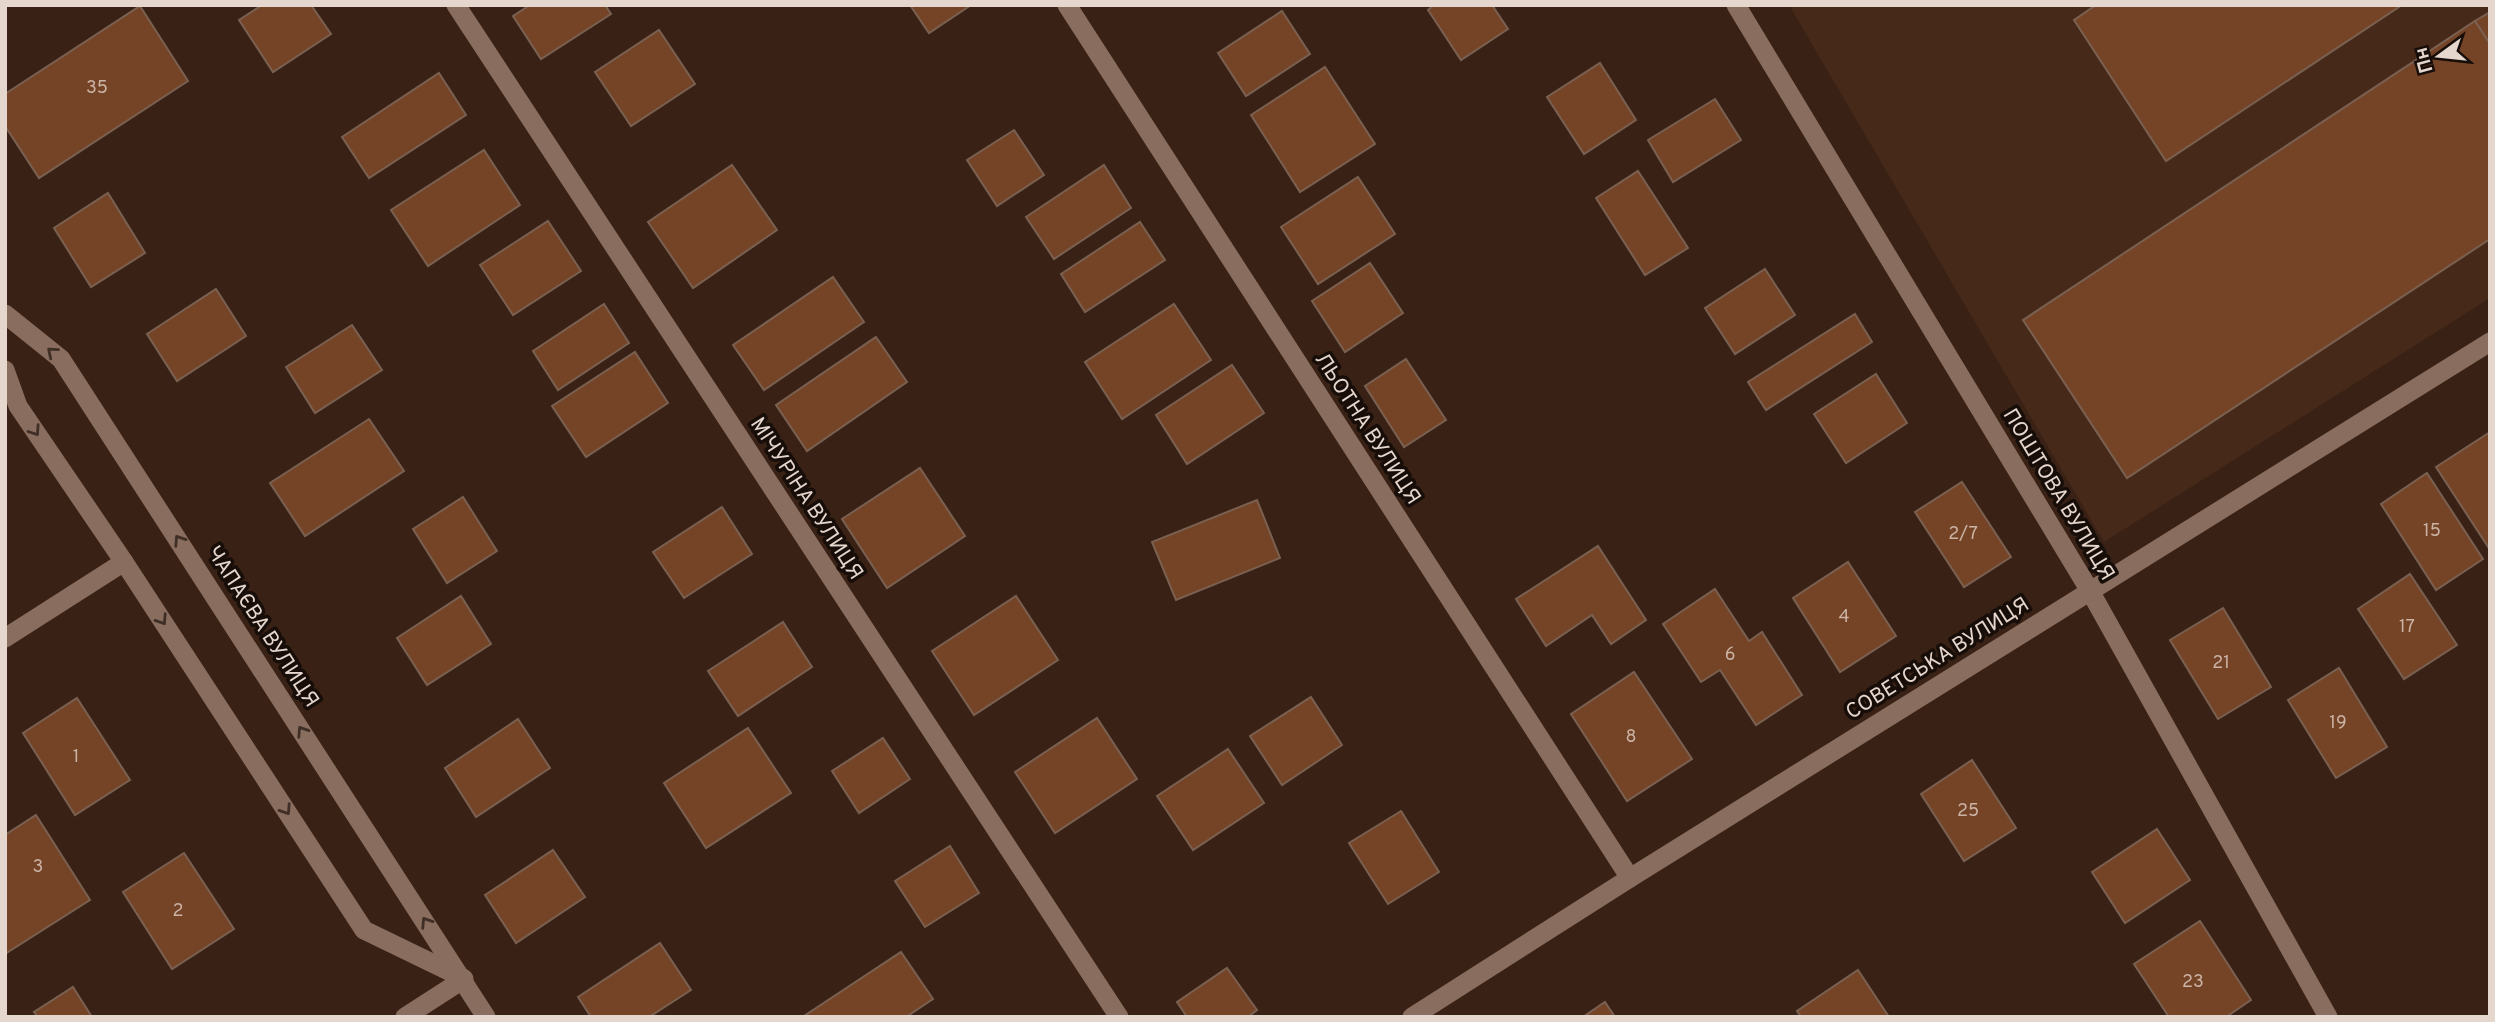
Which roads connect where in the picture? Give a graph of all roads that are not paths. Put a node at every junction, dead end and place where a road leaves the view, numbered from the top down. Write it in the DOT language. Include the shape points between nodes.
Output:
graph roads {
  1 [pos="456,5"];
  2 [pos="1067,5"];
  3 [pos="1736,5"];
  4 [pos="5,314"];
  5 [pos="2490,342"];
  6 [pos="5,370"];
  7 [pos="124,562"];
  8 [pos="2090,591"];
  9 [pos="5,638"];
  10 [pos="1630,878"];
  11 [pos="464,979"];
  12 [pos="405,1017"];
  13 [pos="486,1017"];
  14 [pos="1119,1017"];
  15 [pos="1412,1017"];
  16 [pos="2328,1017"];
  1 -- 14 [label="street, МІЧУРІНА ВУЛИЦЯ"];
  2 -- 10 [label="street, ЛЬОТНА ВУЛИЦЯ"];
  3 -- 8 [label="street, ПОШТОВА ВУЛИЦЯ"];
  11 -- 4 [label="street, ЧАПАЄВА ВУЛИЦЯ, one-way" via="61,359"];
  5 -- 8 [label="street, СОВЕТСЬКА ВУЛИЦЯ"];
  6 -- 7 [label="street, one-way" via="18,406"];
  7 -- 9 [label="street"];
  7 -- 11 [label="street, one-way" via="364,930"];
  8 -- 10 [label="street, СОВЕТСЬКА ВУЛИЦЯ"];
  8 -- 16 [label="street, ПОШТОВА ВУЛИЦЯ"];
  10 -- 15 [label="street, СОВЕТСЬКА ВУЛИЦЯ"];
  11 -- 12 [label="street"];
  11 -- 13 [label="street, ЧАПАЄВА ВУЛИЦЯ"];
}
